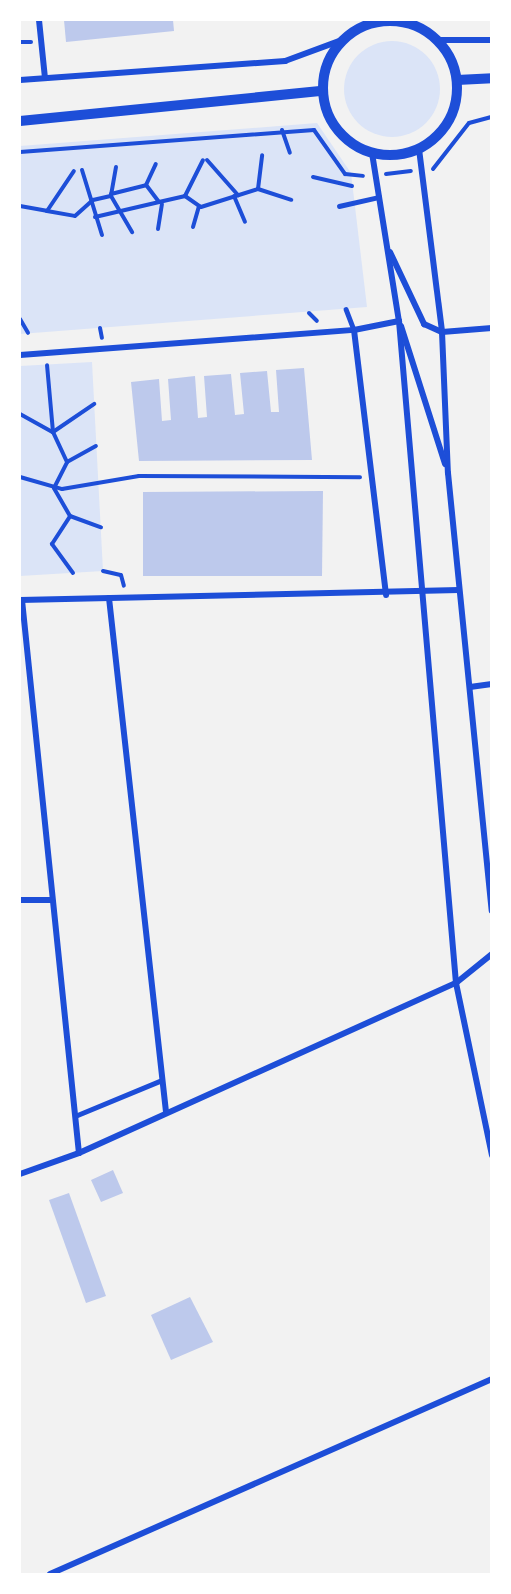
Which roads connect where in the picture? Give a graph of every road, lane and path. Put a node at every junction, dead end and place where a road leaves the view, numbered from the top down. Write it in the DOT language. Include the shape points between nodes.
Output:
graph roads {
  1 [pos="39,20"];
  2 [pos="379,21"];
  3 [pos="406,21"];
  4 [pos="342,40"];
  5 [pos="437,40"];
  6 [pos="492,40"];
  7 [pos="45,78"];
  8 [pos="492,78"];
  9 [pos="20,80"];
  10 [pos="457,80"];
  11 [pos="323,91"];
  12 [pos="492,117"];
  13 [pos="20,121"];
  14 [pos="282,130"];
  15 [pos="419,148"];
  16 [pos="20,152"];
  17 [pos="290,153"];
  18 [pos="372,153"];
  19 [pos="262,155"];
  20 [pos="156,164"];
  21 [pos="116,167"];
  22 [pos="422,169"];
  23 [pos="82,170"];
  24 [pos="74,171"];
  25 [pos="374,175"];
  26 [pos="313,177"];
  27 [pos="146,185"];
  28 [pos="352,186"];
  29 [pos="258,189"];
  30 [pos="111,195"];
  31 [pos="185,196"];
  32 [pos="236,196"];
  33 [pos="379,197"];
  34 [pos="291,200"];
  35 [pos="91,201"];
  36 [pos="160,203"];
  37 [pos="20,206"];
  38 [pos="199,206"];
  39 [pos="339,206"];
  40 [pos="47,210"];
  41 [pos="119,211"];
  42 [pos="95,217"];
  43 [pos="245,222"];
  44 [pos="193,227"];
  45 [pos="158,229"];
  46 [pos="132,232"];
  47 [pos="102,235"];
  48 [pos="386,244"];
  49 [pos="346,309"];
  50 [pos="20,319"];
  51 [pos="399,321"];
  52 [pos="492,328"];
  53 [pos="354,330"];
  54 [pos="442,332"];
  55 [pos="28,333"];
  56 [pos="20,355"];
  57 [pos="47,364"];
  58 [pos="94,404"];
  59 [pos="20,414"];
  60 [pos="53,432"];
  61 [pos="96,446"];
  62 [pos="67,462"];
  63 [pos="448,474"];
  64 [pos="20,477"];
  65 [pos="374,477"];
  66 [pos="54,488"];
  67 [pos="70,516"];
  68 [pos="101,527"];
  69 [pos="103,572"];
  70 [pos="74,573"];
  71 [pos="459,590"];
  72 [pos="422,592"];
  73 [pos="386,595"];
  74 [pos="109,598"];
  75 [pos="128,598"];
  76 [pos="21,600"];
  77 [pos="492,684"];
  78 [pos="470,687"];
  79 [pos="20,900"];
  80 [pos="51,900"];
  81 [pos="492,911"];
  82 [pos="492,954"];
  83 [pos="456,983"];
  84 [pos="162,1080"];
  85 [pos="166,1112"];
  86 [pos="75,1116"];
  87 [pos="80,1153"];
  88 [pos="492,1155"];
  89 [pos="20,1174"];
  90 [pos="492,1379"];
  91 [pos="50,1575"];
  1 -- 7 [label="street"];
  2 -- 3 [label="street"];
  2 -- 4 [label="street"];
  3 -- 5 [label="street"];
  4 -- 7 [label="street" via="285,61"];
  4 -- 11 [label="street" via="329,58"];
  5 -- 6 [label="street"];
  5 -- 10 [label="street"];
  7 -- 9 [label="street"];
  8 -- 10 [label="street"];
  10 -- 15 [label="street" via="456,104 446,125"];
  11 -- 13 [label="street"];
  11 -- 18 [label="street" via="337,129"];
  12 -- 22 [label="path" via="469,123 444,152 439,169"];
  14 -- 16 [label="path"];
  14 -- 17 [label="path"];
  14 -- 25 [label="path" via="314,130 345,174"];
  15 -- 18 [label="street"];
  15 -- 22 [label="street"];
  18 -- 25 [label="street"];
  19 -- 29 [label="path"];
  20 -- 27 [label="path"];
  21 -- 30 [label="path"];
  22 -- 25 [label="path"];
  22 -- 54 [label="street"];
  23 -- 35 [label="path"];
  24 -- 40 [label="path"];
  25 -- 33 [label="street"];
  26 -- 28 [label="path"];
  27 -- 30 [label="path"];
  27 -- 36 [label="path"];
  29 -- 32 [label="path"];
  29 -- 34 [label="path"];
  30 -- 35 [label="path"];
  30 -- 41 [label="path"];
  31 -- 32 [label="path" via="205,160"];
  31 -- 36 [label="path"];
  31 -- 38 [label="path"];
  32 -- 38 [label="path"];
  32 -- 43 [label="path"];
  33 -- 39 [label="lane"];
  33 -- 48 [label="street"];
  35 -- 40 [label="path" via="75,216"];
  35 -- 42 [label="path"];
  36 -- 41 [label="path"];
  36 -- 45 [label="path"];
  37 -- 40 [label="path"];
  38 -- 44 [label="path"];
  41 -- 42 [label="path"];
  41 -- 46 [label="path"];
  42 -- 47 [label="path"];
  48 -- 51 [label="street"];
  48 -- 54 [label="street" via="424,324"];
  49 -- 53 [label="lane"];
  50 -- 55 [label="path"];
  51 -- 53 [label="street"];
  51 -- 63 [label="street"];
  51 -- 72 [label="street"];
  52 -- 54 [label="street"];
  53 -- 56 [label="street"];
  53 -- 65 [label="street"];
  54 -- 63 [label="street"];
  57 -- 60 [label="path"];
  58 -- 60 [label="path"];
  59 -- 60 [label="path"];
  60 -- 62 [label="path"];
  61 -- 62 [label="path"];
  62 -- 66 [label="path"];
  63 -- 71 [label="street"];
  64 -- 66 [label="path"];
  65 -- 66 [label="path" via="139,476"];
  65 -- 73 [label="street"];
  66 -- 67 [label="path"];
  67 -- 68 [label="path"];
  67 -- 70 [label="path" via="52,544"];
  69 -- 75 [label="path" via="121,575"];
  71 -- 72 [label="street"];
  71 -- 78 [label="street"];
  72 -- 73 [label="street"];
  72 -- 83 [label="street"];
  73 -- 75 [label="street"];
  74 -- 75 [label="street"];
  74 -- 76 [label="street"];
  74 -- 84 [label="street"];
  76 -- 80 [label="street"];
  77 -- 78 [label="street"];
  78 -- 81 [label="street"];
  79 -- 80 [label="street"];
  80 -- 86 [label="street"];
  82 -- 83 [label="street"];
  83 -- 85 [label="street"];
  83 -- 88 [label="street"];
  84 -- 85 [label="street"];
  84 -- 86 [label="lane"];
  85 -- 87 [label="street"];
  86 -- 87 [label="street"];
  87 -- 89 [label="street"];
  90 -- 91 [label="street"];
}
